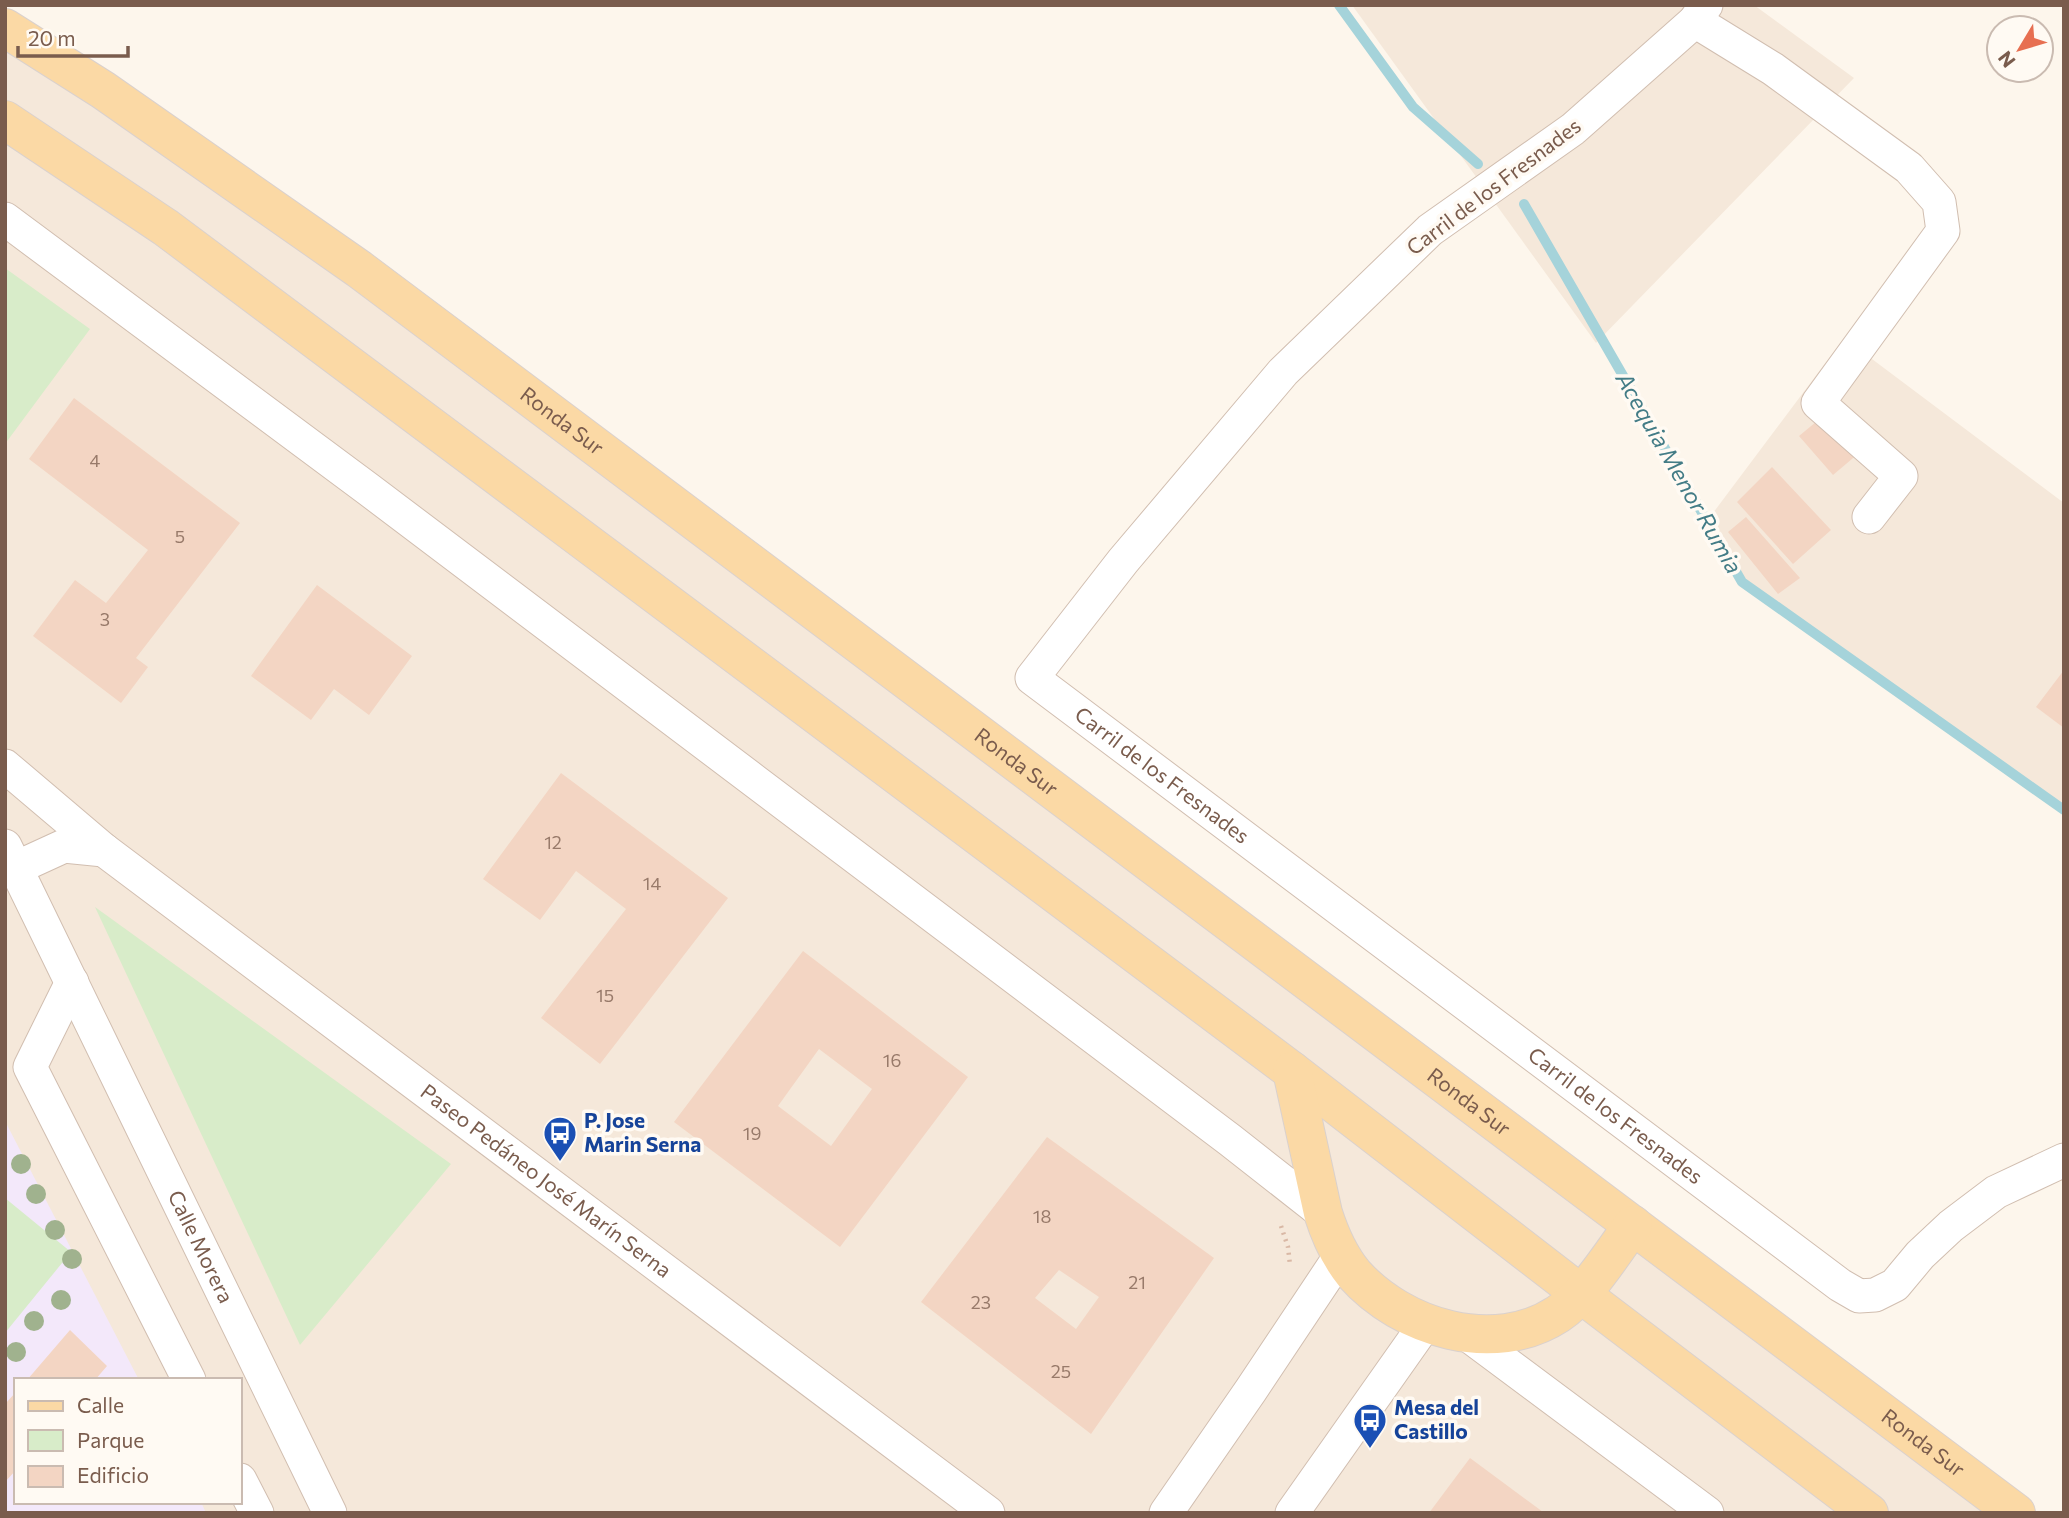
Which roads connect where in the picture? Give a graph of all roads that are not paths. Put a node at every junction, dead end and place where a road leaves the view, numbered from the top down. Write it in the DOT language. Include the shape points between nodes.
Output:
graph roads {
  1 [pos="1701,13"];
  2 [pos="5,28"];
  3 [pos="5,120"];
  4 [pos="5,219"];
  5 [pos="1870,517"];
  6 [pos="5,766"];
  7 [pos="104,850"];
  8 [pos="9,859"];
  9 [pos="72,982"];
  10 [pos="1292,1071"];
  11 [pos="2064,1160"];
  12 [pos="1323,1213"];
  13 [pos="1633,1225"];
  14 [pos="1341,1255"];
  15 [pos="1581,1294"];
  16 [pos="1426,1323"];
  17 [pos="1464,1332"];
  18 [pos="188,1378"];
  19 [pos="1795,1457"];
  20 [pos="242,1484"];
  21 [pos="257,1513"];
  22 [pos="330,1513"];
  23 [pos="988,1513"];
  24 [pos="1166,1513"];
  25 [pos="1292,1513"];
  26 [pos="1707,1513"];
  27 [pos="1853,1513"];
  28 [pos="1869,1513"];
  29 [pos="2016,1513"];
  1 -- 5 [label="street" via="1909,168 1939,202 1943,231 1818,403 1901,476"];
  1 -- 11 [label="street, Carril de los Fresnades" via="1573,129 1430,230 1283,372 1123,561 1032,678 1859,1296 1875,1295 1895,1285 1951,1226 1996,1192"];
  2 -- 13 [label="main road, Ronda Sur" via="103,90 359,268"];
  3 -- 10 [label="main road" via="165,227"];
  4 -- 12 [label="street"];
  6 -- 7 [label="street, Paseo Pedáneo José Marín Serna"];
  7 -- 8 [label="street" via="64,846"];
  7 -- 23 [label="street, Paseo Pedáneo José Marín Serna"];
  8 -- 9 [label="street, Calle Morera"];
  9 -- 18 [label="street" via="30,1067"];
  9 -- 22 [label="street, Calle Morera"];
  10 -- 12 [label="main road"];
  10 -- 15 [label="main road"];
  12 -- 14 [label="main road"];
  13 -- 15 [label="main road"];
  13 -- 29 [label="main road, Ronda Sur"];
  14 -- 16 [label="main road" via="1377,1294"];
  14 -- 24 [label="street"];
  15 -- 17 [label="main road" via="1559,1314 1532,1327 1502,1333"];
  15 -- 19 [label="main road"];
  16 -- 17 [label="main road"];
  16 -- 25 [label="street"];
  17 -- 26 [label="street"];
  19 -- 27 [label="main road"];
  19 -- 28 [label="main road"];
  20 -- 21 [label="street"];
}
